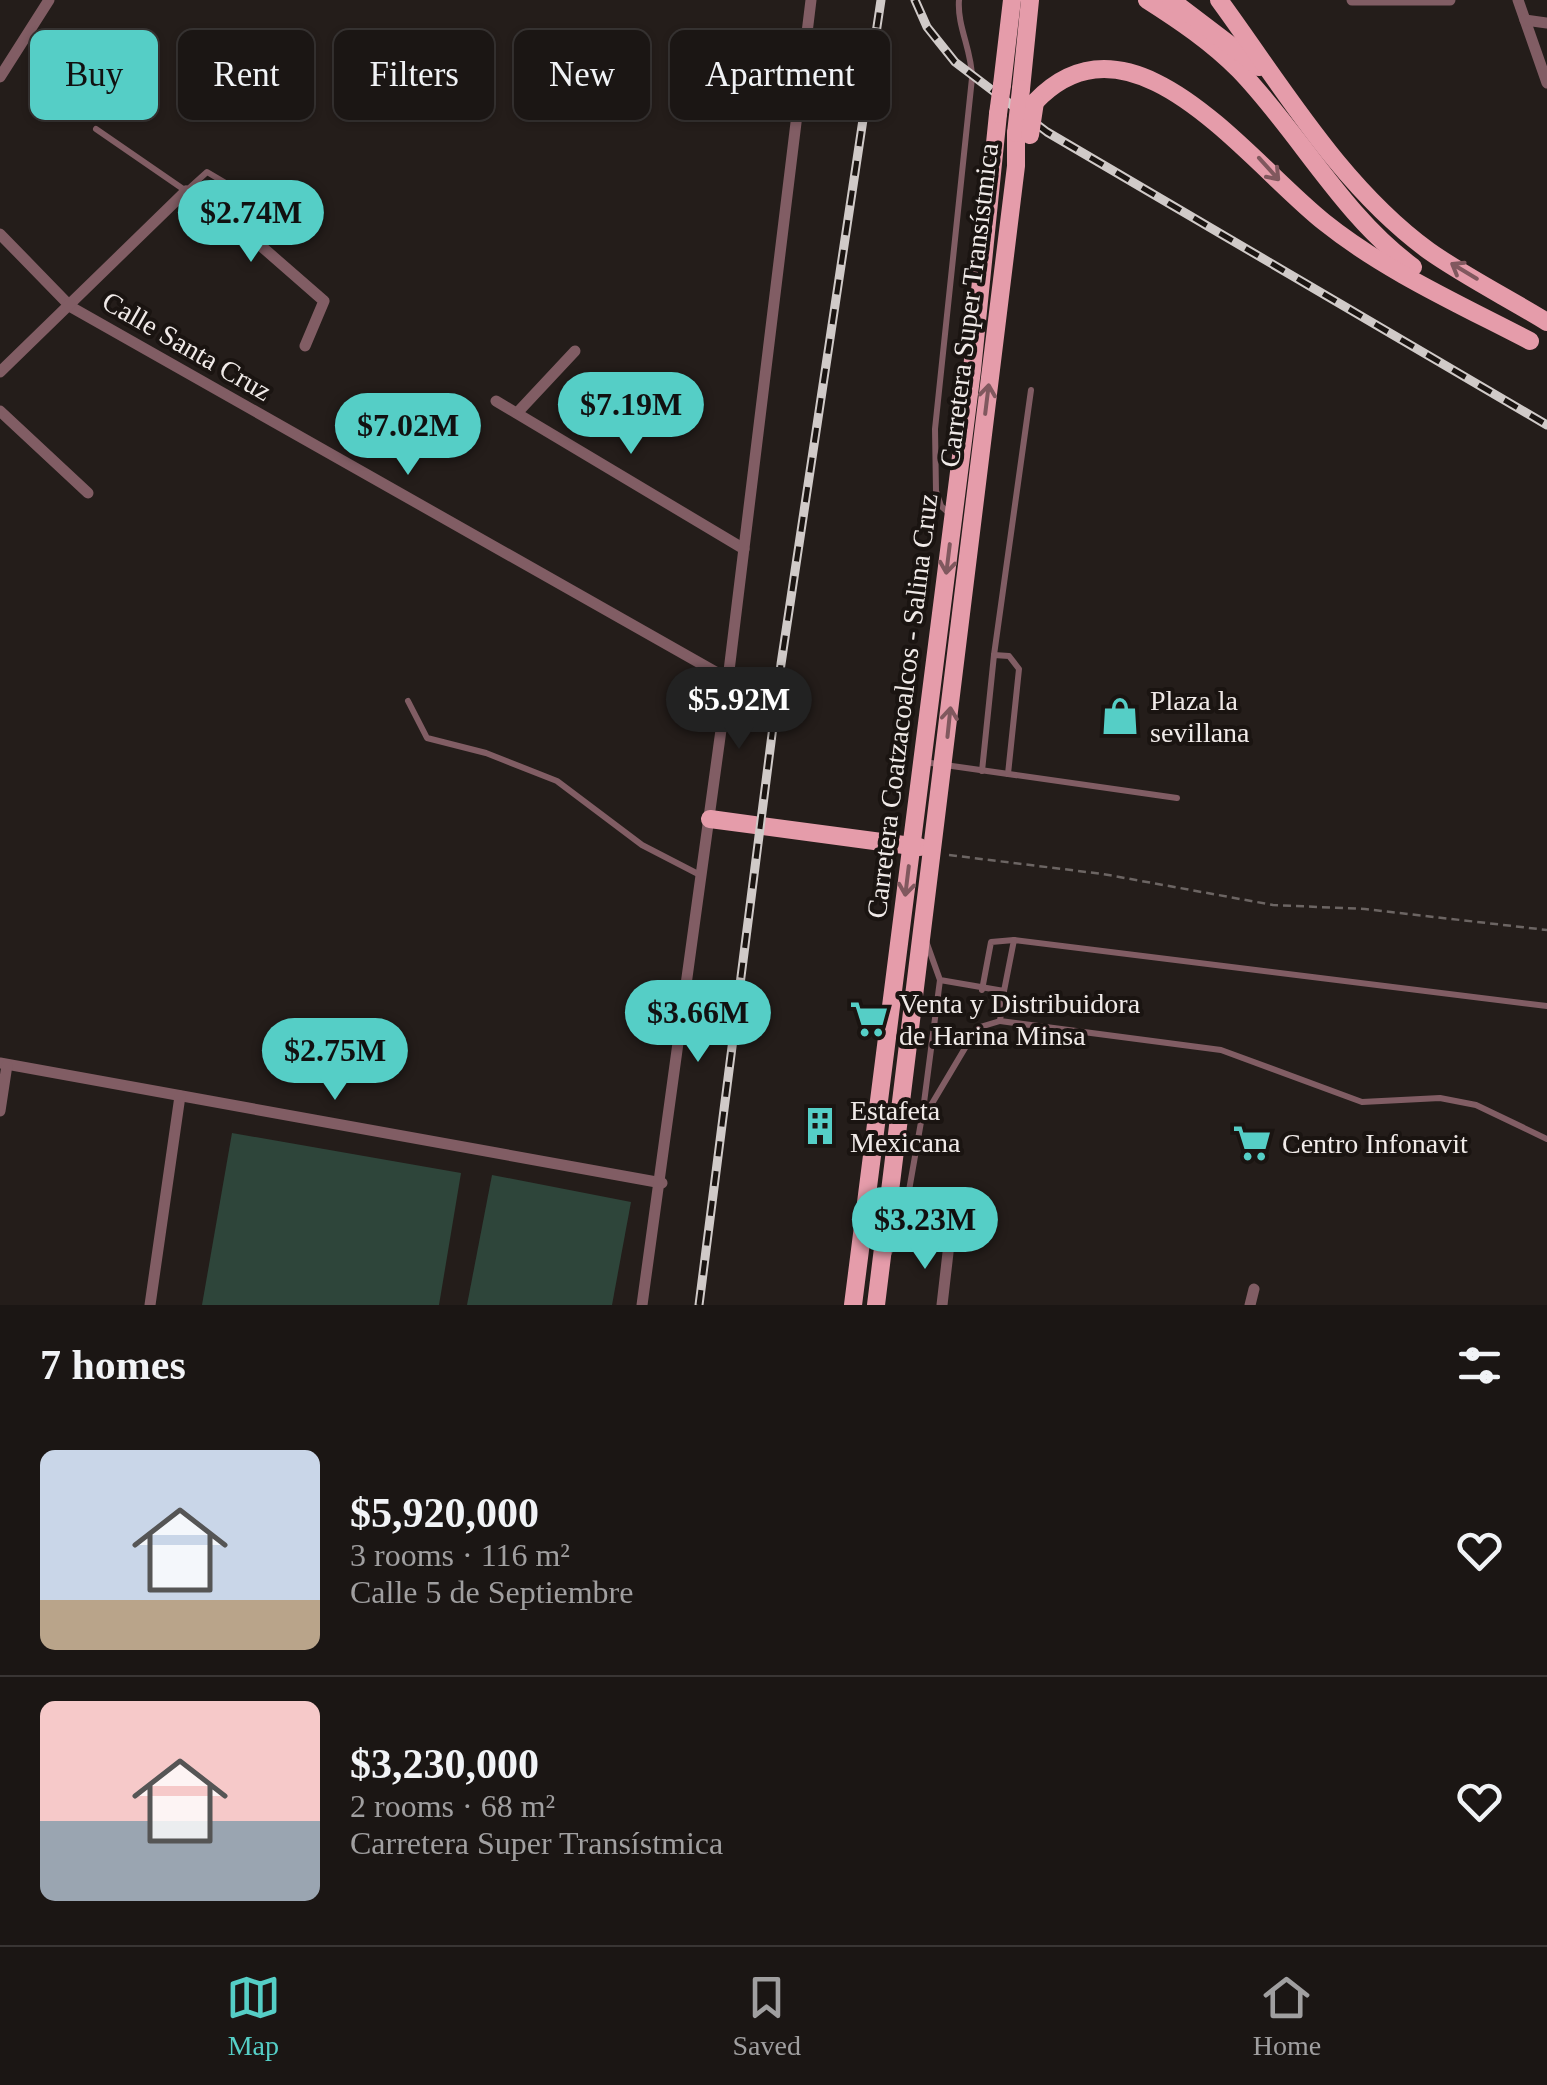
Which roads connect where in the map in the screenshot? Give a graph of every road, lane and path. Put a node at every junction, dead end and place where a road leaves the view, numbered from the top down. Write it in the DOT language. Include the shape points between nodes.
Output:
graph roads {
  1 [pos="49,0"];
  2 [pos="811,0"];
  3 [pos="959,0"];
  4 [pos="1012,0"];
  5 [pos="1030,0"];
  6 [pos="1146,0"];
  7 [pos="1171,0"];
  8 [pos="1219,0"];
  9 [pos="1352,0"];
  10 [pos="1450,0"];
  11 [pos="1518,0"];
  12 [pos="1526,20"];
  13 [pos="1547,23"];
  14 [pos="1075,56"];
  15 [pos="0,77"];
  16 [pos="1194,83"];
  17 [pos="1547,83"];
  18 [pos="1282,88"];
  19 [pos="1028,95"];
  20 [pos="998,114"];
  21 [pos="96,129"];
  22 [pos="186,191"];
  23 [pos="256,201"];
  24 [pos="0,234"];
  25 [pos="71,307"];
  26 [pos="1547,322"];
  27 [pos="1530,341"];
  28 [pos="305,346"];
  29 [pos="575,350"];
  30 [pos="1547,351"];
  31 [pos="0,372"];
  32 [pos="1032,390"];
  33 [pos="496,401"];
  34 [pos="0,411"];
  35 [pos="517,413"];
  36 [pos="88,493"];
  37 [pos="962,518"];
  38 [pos="744,549"];
  39 [pos="994,654"];
  40 [pos="728,679"];
  41 [pos="408,701"];
  42 [pos="922,762"];
  43 [pos="944,766"];
  44 [pos="982,771"];
  45 [pos="1008,774"];
  46 [pos="1177,798"];
  47 [pos="710,819"];
  48 [pos="912,844"];
  49 [pos="933,854"];
  50 [pos="702,876"];
  51 [pos="923,930"];
  52 [pos="1547,930"];
  53 [pos="1014,940"];
  54 [pos="940,980"];
  55 [pos="982,990"];
  56 [pos="1004,992"];
  57 [pos="1547,1006"];
  58 [pos="1000,1020"];
  59 [pos="4,1064"];
  60 [pos="180,1096"];
  61 [pos="0,1112"];
  62 [pos="921,1122"];
  63 [pos="1547,1139"];
  64 [pos="662,1183"];
  65 [pos="949,1244"];
  66 [pos="880,1277"];
  67 [pos="1254,1290"];
  68 [pos="150,1305"];
  69 [pos="642,1305"];
  70 [pos="853,1305"];
  71 [pos="876,1305"];
  72 [pos="942,1305"];
  73 [pos="1250,1305"];
  1 -- 15 [label="street"];
  2 -- 38 [label="street"];
  3 -- 37 [label="lane" via="972,78 935,429 936,492 941,506"];
  4 -- 20 [label="main road, Carretera Super Transístmica, bridge"];
  5 -- 19 [label="main road, Carretera Super Transístmica"];
  6 -- 27 [label="main road" via="1195,30 1240,71 1396,254"];
  7 -- 18 [label="main road"];
  8 -- 18 [label="main road"];
  9 -- 10 [label="street"];
  11 -- 12 [label="street"];
  12 -- 13 [label="street"];
  12 -- 17 [label="street"];
  14 -- 19 [label="main road"];
  16 -- 27 [label="main road, one-way" via="1327,225"];
  26 -- 18 [label="main road, one-way" via="1429,250 1380,209"];
  37 -- 19 [label="main road, Carretera Super Transístmica, one-way, bridge"];
  20 -- 37 [label="main road, Carretera Coatzacoalcos - Salina Cruz"];
  21 -- 22 [label="lane"];
  22 -- 23 [label="lane" via="207,172"];
  22 -- 25 [label="street"];
  22 -- 28 [label="street" via="324,301"];
  24 -- 25 [label="street"];
  25 -- 31 [label="street, Calle Santa Cruz"];
  25 -- 40 [label="street, Calle Santa Cruz"];
  27 -- 30 [label="main road"];
  29 -- 35 [label="street"];
  32 -- 39 [label="lane"];
  33 -- 35 [label="street"];
  34 -- 36 [label="street"];
  35 -- 38 [label="street"];
  37 -- 42 [label="main road, Carretera Coatzacoalcos - Salina Cruz, one-way"];
  43 -- 37 [label="main road, Carretera Super Transístmica, one-way"];
  38 -- 40 [label="street"];
  39 -- 44 [label="lane"];
  39 -- 45 [label="lane" via="1009,656 1018,669"];
  40 -- 47 [label="street"];
  41 -- 50 [label="lane" via="426,738 557,780 642,845"];
  42 -- 43 [label="lane"];
  42 -- 48 [label="main road, Carretera Coatzacoalcos - Salina Cruz"];
  43 -- 44 [label="lane"];
  43 -- 49 [label="main road, Carretera Super Transístmica"];
  44 -- 45 [label="lane"];
  45 -- 46 [label="lane"];
  47 -- 48 [label="main road"];
  47 -- 50 [label="street"];
  48 -- 49 [label="main road"];
  48 -- 70 [label="main road, Carretera Coatzacoalcos - Salina Cruz, one-way"];
  49 -- 51 [label="main road, Carretera Super Transístmica"];
  49 -- 52 [label="path" via="1103,874 1274,906 1365,908"];
  50 -- 64 [label="street"];
  51 -- 54 [label="lane"];
  51 -- 66 [label="main road, Carretera Super Transístmica"];
  53 -- 55 [label="lane" via="992,942"];
  53 -- 56 [label="lane"];
  53 -- 57 [label="lane"];
  54 -- 55 [label="lane"];
  54 -- 62 [label="lane"];
  55 -- 56 [label="lane"];
  56 -- 58 [label="lane"];
  58 -- 62 [label="lane" via="971,1038"];
  58 -- 63 [label="lane" via="1221,1050 1362,1102 1440,1098 1476,1105"];
  59 -- 60 [label="street"];
  59 -- 61 [label="street"];
  60 -- 64 [label="street"];
  60 -- 68 [label="street"];
  62 -- 66 [label="lane" via="904,1219"];
  64 -- 69 [label="street"];
  65 -- 72 [label="street"];
  66 -- 71 [label="main road, Carretera Super Transístmica"];
  67 -- 73 [label="street"];
}
